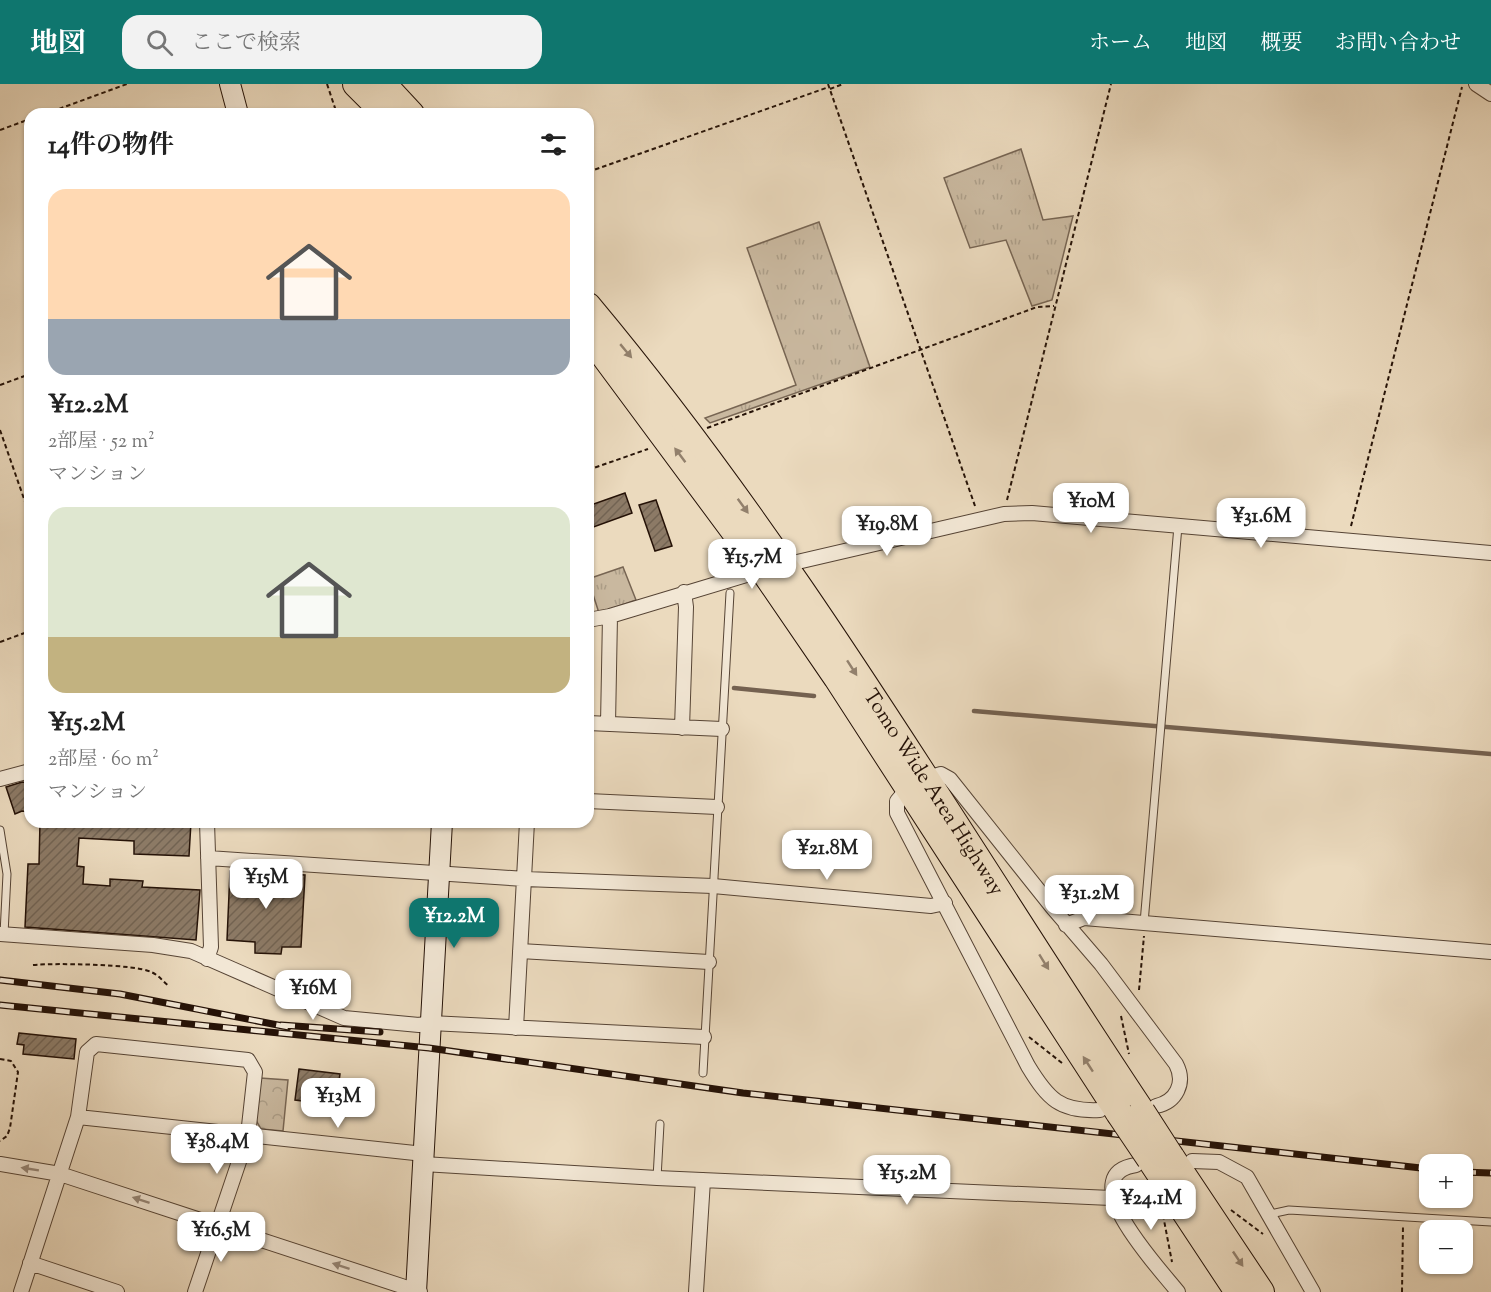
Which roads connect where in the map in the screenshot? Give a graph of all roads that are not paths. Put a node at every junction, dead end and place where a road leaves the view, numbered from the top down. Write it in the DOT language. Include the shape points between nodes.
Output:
graph roads {
  1 [pos="230,84"];
  2 [pos="357,84"];
  3 [pos="383,84"];
  4 [pos="1476,84"];
  5 [pos="1491,94"];
  6 [pos="236,108"];
  7 [pos="380,108"];
  8 [pos="405,108"];
  9 [pos="594,313"];
  10 [pos="594,342"];
  11 [pos="1178,526"];
  12 [pos="1491,553"];
  13 [pos="775,568"];
  14 [pos="684,592"];
  15 [pos="730,594"];
  16 [pos="610,616"];
  17 [pos="594,619"];
  18 [pos="594,723"];
  19 [pos="608,724"];
  20 [pos="682,728"];
  21 [pos="722,729"];
  22 [pos="24,772"];
  23 [pos="0,778"];
  24 [pos="916,784"];
  25 [pos="594,801"];
  26 [pos="717,807"];
  27 [pos="207,828"];
  28 [pos="442,828"];
  29 [pos="527,828"];
  30 [pos="0,831"];
  31 [pos="208,858"];
  32 [pos="3,866"];
  33 [pos="440,872"];
  34 [pos="525,879"];
  35 [pos="713,886"];
  36 [pos="945,903"];
  37 [pos="1144,923"];
  38 [pos="1066,925"];
  39 [pos="2,934"];
  40 [pos="520,951"];
  41 [pos="1491,952"];
  42 [pos="207,959"];
  43 [pos="709,962"];
  44 [pos="431,1023"];
  45 [pos="516,1028"];
  46 [pos="704,1037"];
  47 [pos="703,1073"];
  48 [pos="1129,1110"];
  49 [pos="78,1117"];
  50 [pos="660,1124"];
  51 [pos="248,1135"];
  52 [pos="424,1159"];
  53 [pos="1162,1160"];
  54 [pos="0,1164"];
  55 [pos="60,1174"];
  56 [pos="657,1178"];
  57 [pos="703,1180"];
  58 [pos="1111,1198"];
  59 [pos="1270,1214"];
  60 [pos="1491,1222"];
  61 [pos="216,1225"];
  62 [pos="30,1263"];
  63 [pos="21,1292"];
  64 [pos="117,1292"];
  65 [pos="195,1292"];
  66 [pos="418,1292"];
  67 [pos="696,1292"];
  68 [pos="1178,1292"];
  69 [pos="1238,1292"];
  70 [pos="1260,1292"];
  71 [pos="1313,1292"];
  1 -- 6 [label="street"];
  2 -- 7 [label="highway"];
  3 -- 8 [label="highway"];
  4 -- 5 [label="street"];
  9 -- 13 [label="highway, Tomo Wide Area Highway, one-way" via="694,437"];
  13 -- 10 [label="highway, Tomo Wide Area Highway, one-way"];
  11 -- 12 [label="street"];
  11 -- 13 [label="street" via="1004,514"];
  11 -- 37 [label="lane"];
  13 -- 14 [label="street"];
  13 -- 24 [label="highway, Tomo Wide Area Highway"];
  14 -- 16 [label="street"];
  14 -- 20 [label="street"];
  15 -- 21 [label="lane"];
  16 -- 17 [label="street"];
  16 -- 19 [label="street"];
  18 -- 19 [label="street"];
  19 -- 20 [label="street"];
  20 -- 21 [label="street"];
  21 -- 26 [label="lane"];
  22 -- 23 [label="street"];
  24 -- 36 [label="street" via="897,801 897,813"];
  24 -- 38 [label="street" via="941,774 950,779"];
  24 -- 48 [label="highway, Tomo Wide Area Highway"];
  25 -- 26 [label="street"];
  26 -- 35 [label="lane"];
  27 -- 31 [label="street"];
  28 -- 33 [label="street"];
  29 -- 34 [label="street"];
  30 -- 32 [label="lane"];
  31 -- 33 [label="street"];
  31 -- 42 [label="street" via="211,947"];
  32 -- 39 [label="lane"];
  33 -- 34 [label="street"];
  33 -- 44 [label="street"];
  34 -- 35 [label="street"];
  34 -- 40 [label="street"];
  35 -- 36 [label="street" via="932,906"];
  35 -- 43 [label="lane"];
  36 -- 48 [label="street" via="1042,1090 1073,1110"];
  37 -- 38 [label="street" via="1084,918"];
  37 -- 41 [label="street"];
  38 -- 48 [label="street" via="1135,1007 1180,1074 1173,1098"];
  39 -- 42 [label="street" via="162,946 191,951"];
  40 -- 43 [label="street"];
  40 -- 45 [label="street"];
  42 -- 44 [label="street" via="344,1017"];
  43 -- 46 [label="lane"];
  44 -- 45 [label="street"];
  44 -- 52 [label="street"];
  45 -- 46 [label="street"];
  46 -- 47 [label="lane"];
  48 -- 53 [label="highway, Tomo Wide Area Highway, bridge"];
  49 -- 51 [label="street"];
  49 -- 51 [label="street" via="87,1052 96,1044 108,1045 248,1060 255,1072"];
  49 -- 55 [label="street"];
  50 -- 56 [label="lane"];
  51 -- 52 [label="street"];
  51 -- 61 [label="street"];
  52 -- 56 [label="street"];
  52 -- 66 [label="street"];
  53 -- 58 [label="street" via="1125,1168 1114,1180"];
  53 -- 59 [label="street" via="1219,1162 1242,1172"];
  53 -- 69 [label="highway, Tomo Wide Area Highway"];
  53 -- 70 [label="highway, Tomo Wide Area Highway, one-way"];
  55 -- 54 [label="street, one-way"];
  61 -- 55 [label="street, one-way"];
  55 -- 62 [label="street"];
  56 -- 57 [label="street"];
  57 -- 58 [label="street"];
  57 -- 67 [label="street"];
  58 -- 68 [label="street"];
  59 -- 60 [label="lane" via="1289,1210"];
  59 -- 71 [label="street"];
  61 -- 65 [label="street"];
  66 -- 61 [label="street, one-way"];
  62 -- 63 [label="street"];
  62 -- 64 [label="street"];
}
